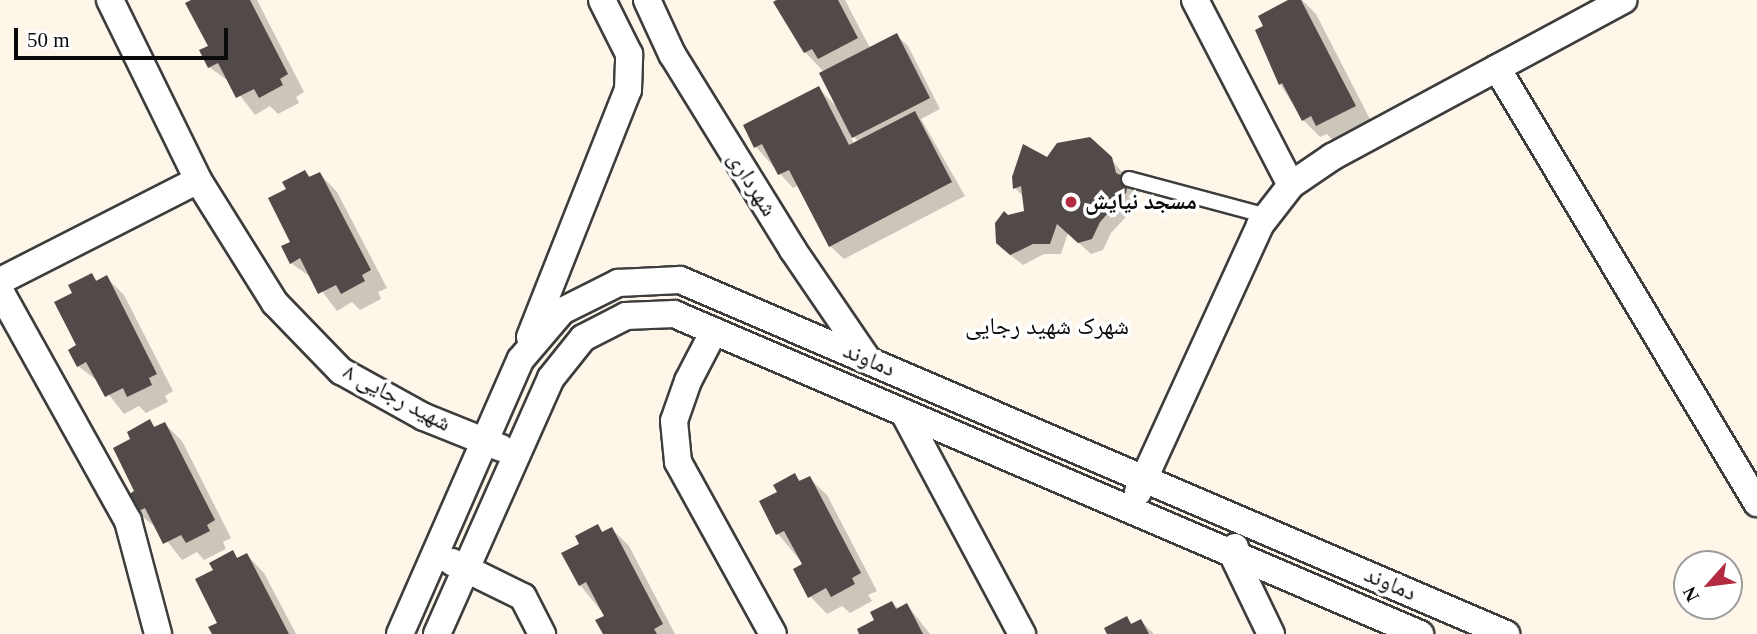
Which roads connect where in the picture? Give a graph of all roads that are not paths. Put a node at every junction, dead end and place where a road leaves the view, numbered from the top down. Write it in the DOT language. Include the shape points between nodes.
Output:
graph roads {
  1 [pos="110,0"];
  2 [pos="602,0"];
  3 [pos="647,0"];
  4 [pos="1195,0"];
  5 [pos="1623,0"];
  6 [pos="1600,7"];
  7 [pos="672,54"];
  8 [pos="1497,68"];
  9 [pos="631,72"];
  10 [pos="1129,179"];
  11 [pos="198,180"];
  12 [pos="1291,185"];
  13 [pos="1267,216"];
  14 [pos="0,281"];
  15 [pos="0,291"];
  16 [pos="714,331"];
  17 [pos="522,359"];
  18 [pos="868,360"];
  19 [pos="904,413"];
  20 [pos="485,442"];
  21 [pos="517,454"];
  22 [pos="1145,479"];
  23 [pos="1757,503"];
  24 [pos="1130,510"];
  25 [pos="1246,523"];
  26 [pos="1233,553"];
  27 [pos="435,555"];
  28 [pos="466,569"];
  29 [pos="158,634"];
  30 [pos="400,634"];
  31 [pos="437,634"];
  32 [pos="542,634"];
  33 [pos="773,634"];
  34 [pos="1022,634"];
  35 [pos="1271,634"];
  36 [pos="1420,634"];
  37 [pos="1507,634"];
  1 -- 11 [label="street, شهید رجایی ۸"];
  2 -- 9 [label="street" via="629,54"];
  3 -- 7 [label="street, شهرداری"];
  4 -- 12 [label="street"];
  5 -- 6 [label="street"];
  6 -- 8 [label="street"];
  7 -- 9 [label="street"];
  7 -- 18 [label="street, شهرداری" via="793,250"];
  8 -- 12 [label="street" via="1332,157"];
  8 -- 23 [label="street"];
  9 -- 17 [label="street"];
  10 -- 13 [label="lane"];
  11 -- 14 [label="street"];
  11 -- 20 [label="street, شهید رجایی ۸" via="275,303 341,371 424,417"];
  12 -- 13 [label="street"];
  13 -- 22 [label="street"];
  15 -- 29 [label="street" via="128,521"];
  16 -- 19 [label="street, دماوند"];
  16 -- 21 [label="street, دماوند" via="674,314 626,316 583,338 551,377"];
  16 -- 33 [label="street" via="688,380 674,421 678,462"];
  17 -- 18 [label="street, دماوند" via="562,311 618,282 680,280"];
  17 -- 20 [label="street, دماوند"];
  18 -- 22 [label="street, دماوند"];
  19 -- 24 [label="street, دماوند"];
  19 -- 34 [label="street"];
  20 -- 21 [label="street, شهید رجایی ۸"];
  20 -- 27 [label="street, دماوند"];
  21 -- 28 [label="street, دماوند"];
  22 -- 24 [label="street"];
  22 -- 25 [label="street, دماوند"];
  24 -- 26 [label="street, دماوند"];
  25 -- 26 [label="street"];
  25 -- 37 [label="street, دماوند"];
  26 -- 35 [label="street"];
  26 -- 36 [label="street, دماوند"];
  27 -- 28 [label="street"];
  27 -- 30 [label="street, دماوند"];
  28 -- 31 [label="street, دماوند"];
  28 -- 32 [label="street" via="523,597"];
}
